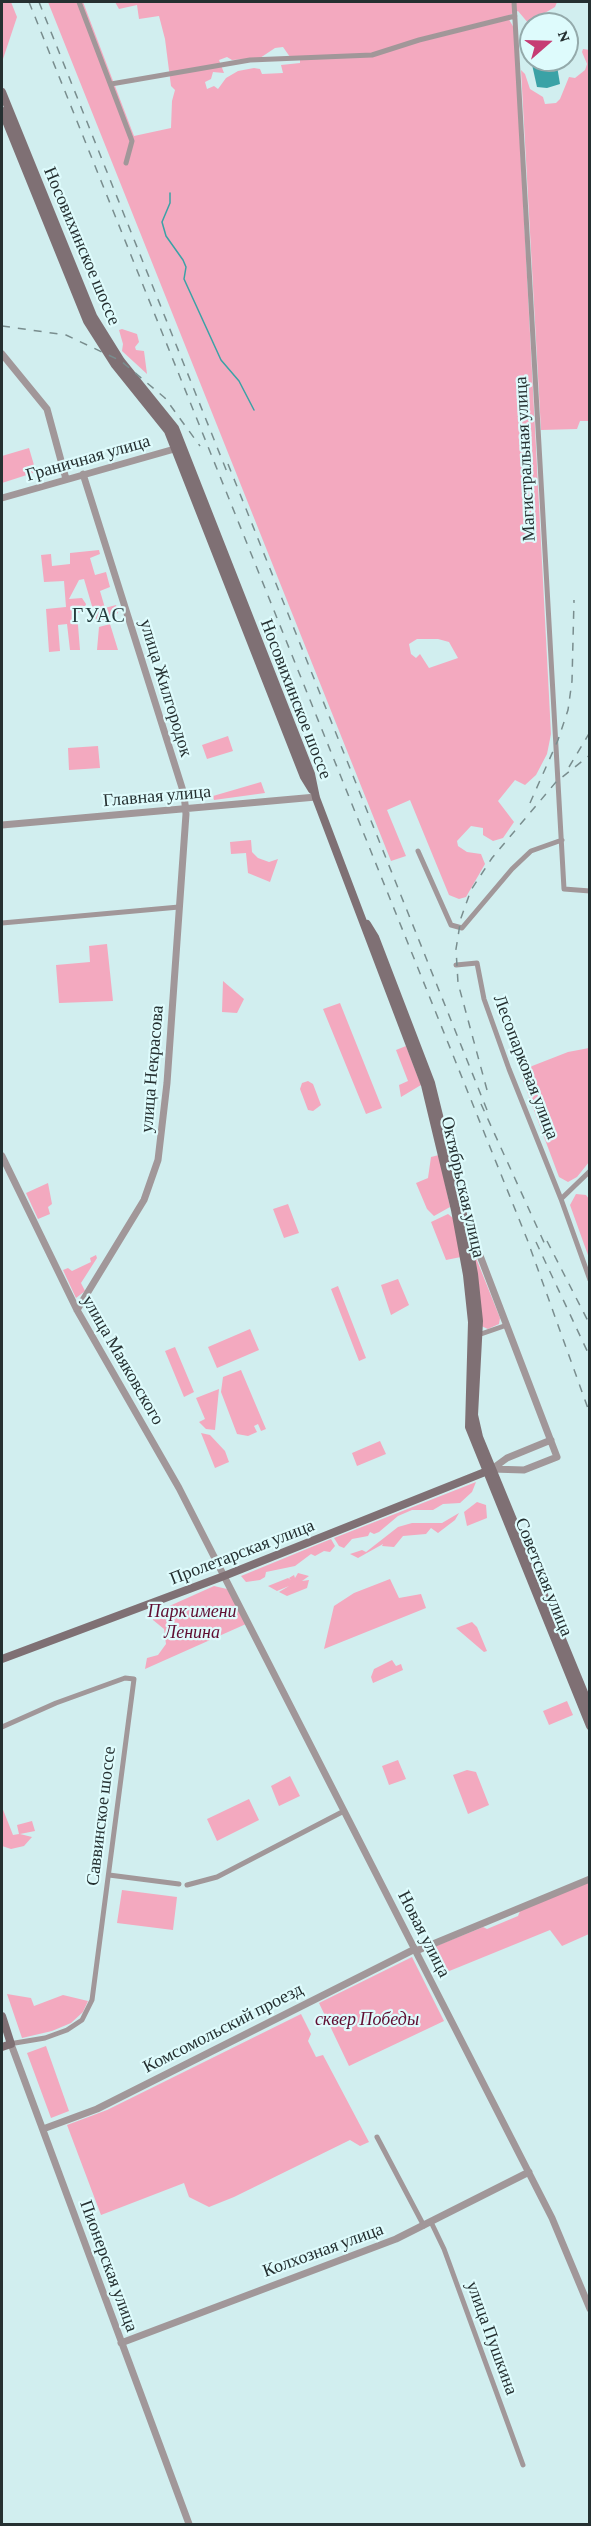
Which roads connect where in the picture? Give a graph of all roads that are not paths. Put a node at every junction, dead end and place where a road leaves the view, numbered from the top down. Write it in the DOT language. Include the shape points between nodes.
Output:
graph roads {
  1 [pos="79,2"];
  2 [pos="514,2"];
  3 [pos="515,16"];
  4 [pos="111,84"];
  5 [pos="2,92"];
  6 [pos="2,111"];
  7 [pos="126,163"];
  8 [pos="2,354"];
  9 [pos="179,447"];
  10 [pos="83,474"];
  11 [pos="66,479"];
  12 [pos="2,498"];
  13 [pos="316,797"];
  14 [pos="186,809"];
  15 [pos="2,825"];
  16 [pos="562,840"];
  17 [pos="418,851"];
  18 [pos="590,891"];
  19 [pos="179,908"];
  20 [pos="2,923"];
  21 [pos="456,965"];
  22 [pos="2,1156"];
  23 [pos="590,1171"];
  24 [pos="561,1199"];
  25 [pos="464,1239"];
  26 [pos="590,1280"];
  27 [pos="77,1310"];
  28 [pos="507,1325"];
  29 [pos="478,1335"];
  30 [pos="551,1440"];
  31 [pos="507,1458"];
  32 [pos="488,1470"];
  33 [pos="512,1470"];
  34 [pos="224,1576"];
  35 [pos="2,1659"];
  36 [pos="590,1707"];
  37 [pos="590,1726"];
  38 [pos="2,1727"];
  39 [pos="345,1811"];
  40 [pos="109,1875"];
  41 [pos="590,1879"];
  42 [pos="179,1884"];
  43 [pos="187,1885"];
  44 [pos="415,1950"];
  45 [pos="2,2016"];
  46 [pos="11,2044"];
  47 [pos="2,2045"];
  48 [pos="42,2129"];
  49 [pos="377,2137"];
  50 [pos="529,2172"];
  51 [pos="427,2224"];
  52 [pos="590,2309"];
  53 [pos="121,2343"];
  54 [pos="523,2464"];
  55 [pos="189,2524"];
  1 -- 4 [label="street"];
  2 -- 3 [label="street, Магистральная улица"];
  3 -- 4 [label="street" via="372,55 250,60"];
  3 -- 16 [label="street, Магистральная улица"];
  4 -- 7 [label="street" via="132,141"];
  5 -- 9 [label="main road, Носовихинское шоссе" via="93,316 120,361 170,419"];
  6 -- 9 [label="main road, Носовихинское шоссе" via="87,321 115,365"];
  8 -- 11 [label="street" via="47,409"];
  9 -- 10 [label="street, Граничная улица"];
  9 -- 13 [label="main road, Носовихинское шоссе" via="304,777"];
  10 -- 11 [label="street, Граничная улица"];
  10 -- 14 [label="street, улица Жилгородок"];
  11 -- 12 [label="street, Граничная улица"];
  13 -- 14 [label="street, Главная улица"];
  13 -- 25 [label="main road, Октябрьская улица" via="425,1085"];
  14 -- 15 [label="street, Главная улица"];
  14 -- 19 [label="street, улица Некрасова"];
  16 -- 17 [label="street" via="531,851 462,928 451,925"];
  16 -- 18 [label="street, Магистральная улица" via="564,890"];
  19 -- 20 [label="street"];
  19 -- 27 [label="street, улица Некрасова" via="158,1160 144,1200"];
  21 -- 24 [label="street, Лесопарковая улица" via="477,963 494,1029"];
  22 -- 27 [label="street, улица Маяковского"];
  23 -- 24 [label="street"];
  24 -- 26 [label="street, Лесопарковая улица"];
  25 -- 28 [label="street" via="479,1253"];
  25 -- 29 [label="main road, Октябрьская улица" via="476,1295"];
  25 -- 32 [label="main road, Октябрьская улица" via="472,1322 467,1415 472,1439"];
  27 -- 34 [label="street, улица Маяковского" via="179,1488"];
  28 -- 29 [label="street"];
  28 -- 30 [label="street"];
  29 -- 32 [label="main road, Октябрьская улица" via="474,1415"];
  30 -- 31 [label="street"];
  30 -- 33 [label="street" via="557,1457 524,1470"];
  31 -- 32 [label="street"];
  31 -- 33 [label="street"];
  32 -- 33 [label="street"];
  32 -- 34 [label="main road, Пролетарская улица"];
  32 -- 36 [label="main road, Советская улица"];
  32 -- 37 [label="main road, Советская улица"];
  34 -- 35 [label="main road, Пролетарская улица"];
  34 -- 39 [label="street, Новая улица"];
  38 -- 40 [label="street, Саввинское шоссе" via="56,1703 125,1678 134,1679"];
  39 -- 43 [label="street" via="216,1877"];
  39 -- 44 [label="street, Новая улица"];
  40 -- 42 [label="street"];
  40 -- 46 [label="street, Саввинское шоссе" via="93,1991 86,2015 60,2033"];
  41 -- 44 [label="street, Комсомольский проезд"];
  44 -- 48 [label="street, Комсомольский проезд" via="97,2109"];
  44 -- 50 [label="street, Новая улица"];
  45 -- 46 [label="main road, Пионерская улица"];
  46 -- 47 [label="main road"];
  46 -- 48 [label="street, Пионерская улица"];
  48 -- 53 [label="street, Пионерская улица"];
  49 -- 51 [label="street, улица Пушкина"];
  50 -- 51 [label="street, Колхозная улица"];
  50 -- 52 [label="street, Новая улица" via="556,2225"];
  51 -- 53 [label="street, Колхозная улица"];
  51 -- 54 [label="street, улица Пушкина" via="444,2249"];
  53 -- 55 [label="street, Пионерская улица"];
}
